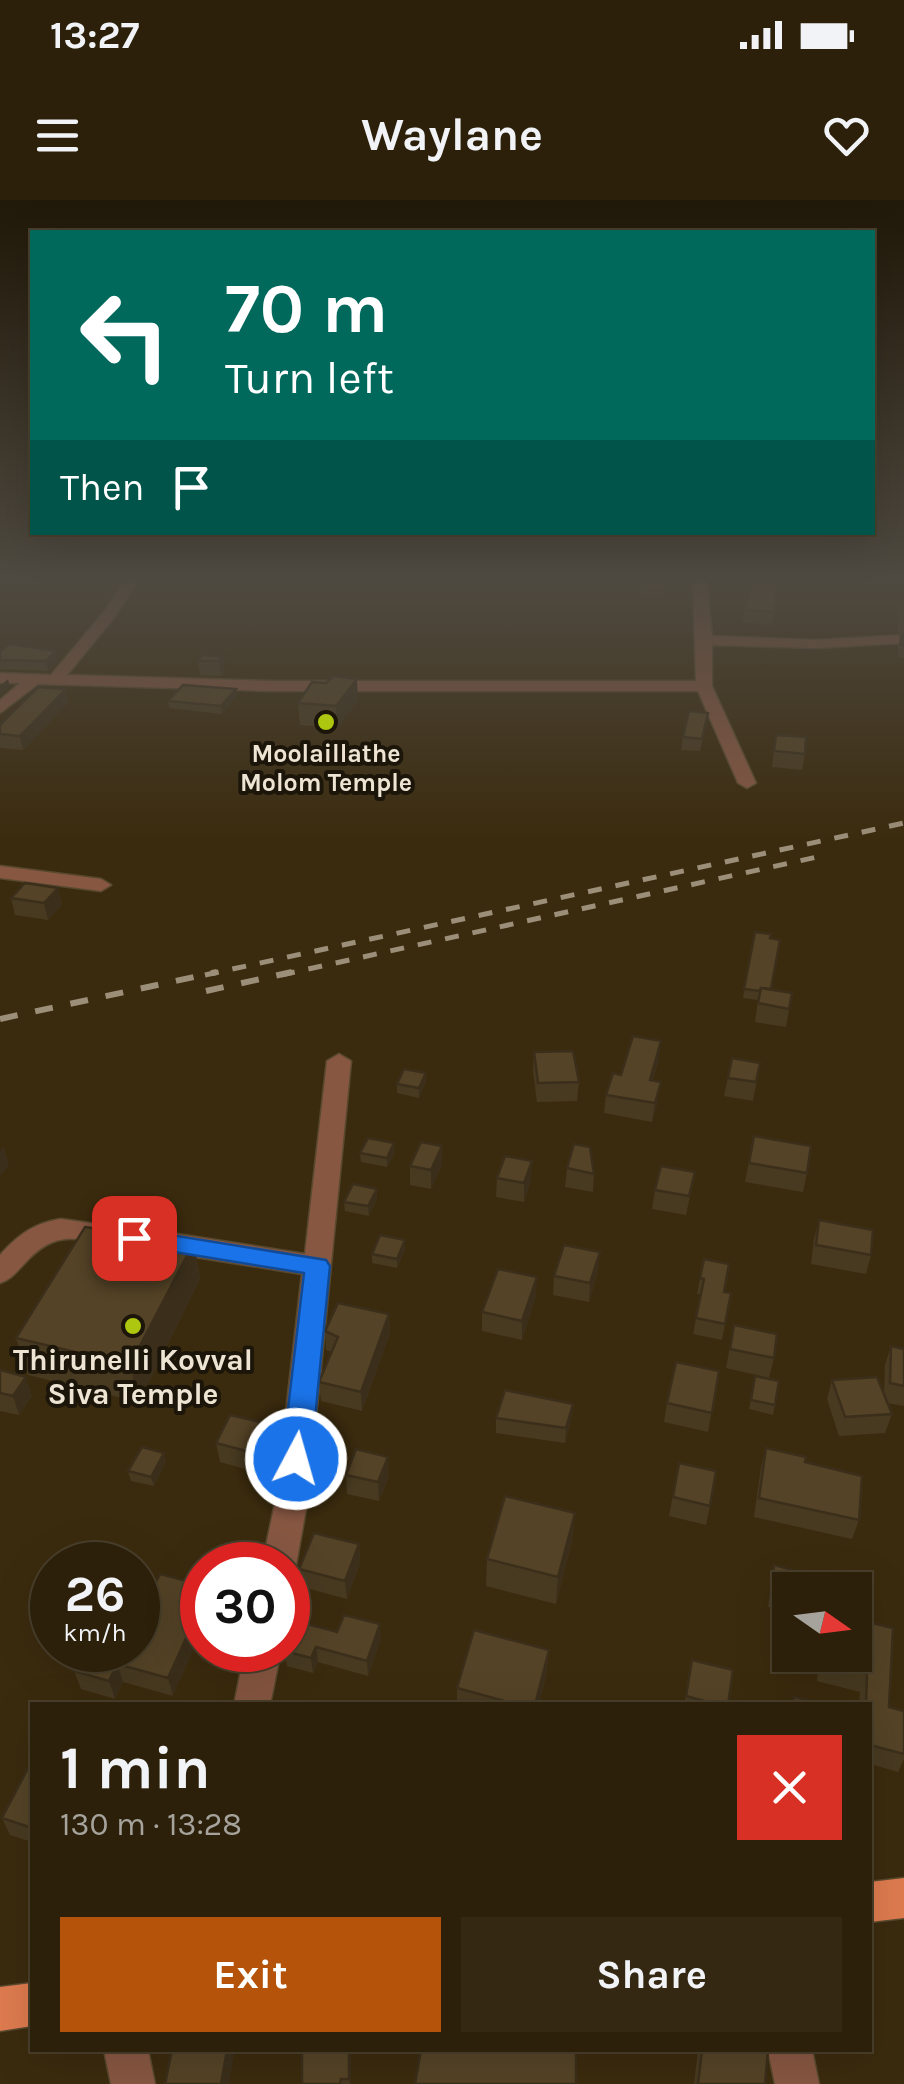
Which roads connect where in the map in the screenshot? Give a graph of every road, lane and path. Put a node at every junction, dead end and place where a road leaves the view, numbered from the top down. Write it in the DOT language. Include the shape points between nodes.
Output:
graph roads {
  1 [pos="67,665"];
  2 [pos="704,665"];
  3 [pos="0,678"];
  4 [pos="32,681"];
  5 [pos="53,682"];
  6 [pos="704,686"];
  7 [pos="0,708"];
  8 [pos="747,783"];
  9 [pos="0,872"];
  10 [pos="101,886"];
  11 [pos="339,1061"];
  12 [pos="318,1266"];
  13 [pos="0,1273"];
  14 [pos="283,1542"];
  15 [pos="258,1672"];
  16 [pos="253,1702"];
  17 [pos="904,1898"];
  18 [pos="872,1902"];
  19 [pos="30,2004"];
  20 [pos="0,2009"];
  21 [pos="126,2052"];
  22 [pos="790,2052"];
  23 [pos="133,2084"];
  24 [pos="797,2084"];
  1 -- 5 [label="street"];
  2 -- 6 [label="street"];
  3 -- 4 [label="street"];
  4 -- 5 [label="street"];
  4 -- 7 [label="street"];
  5 -- 6 [label="street"];
  6 -- 8 [label="street"];
  9 -- 10 [label="street"];
  11 -- 12 [label="street"];
  12 -- 13 [label="street" via="60,1226 31,1236"];
  12 -- 14 [label="street"];
  15 -- 16 [label="street"];
  17 -- 18 [label="main road"];
  19 -- 20 [label="main road"];
  21 -- 23 [label="street"];
  22 -- 24 [label="street"];
}
